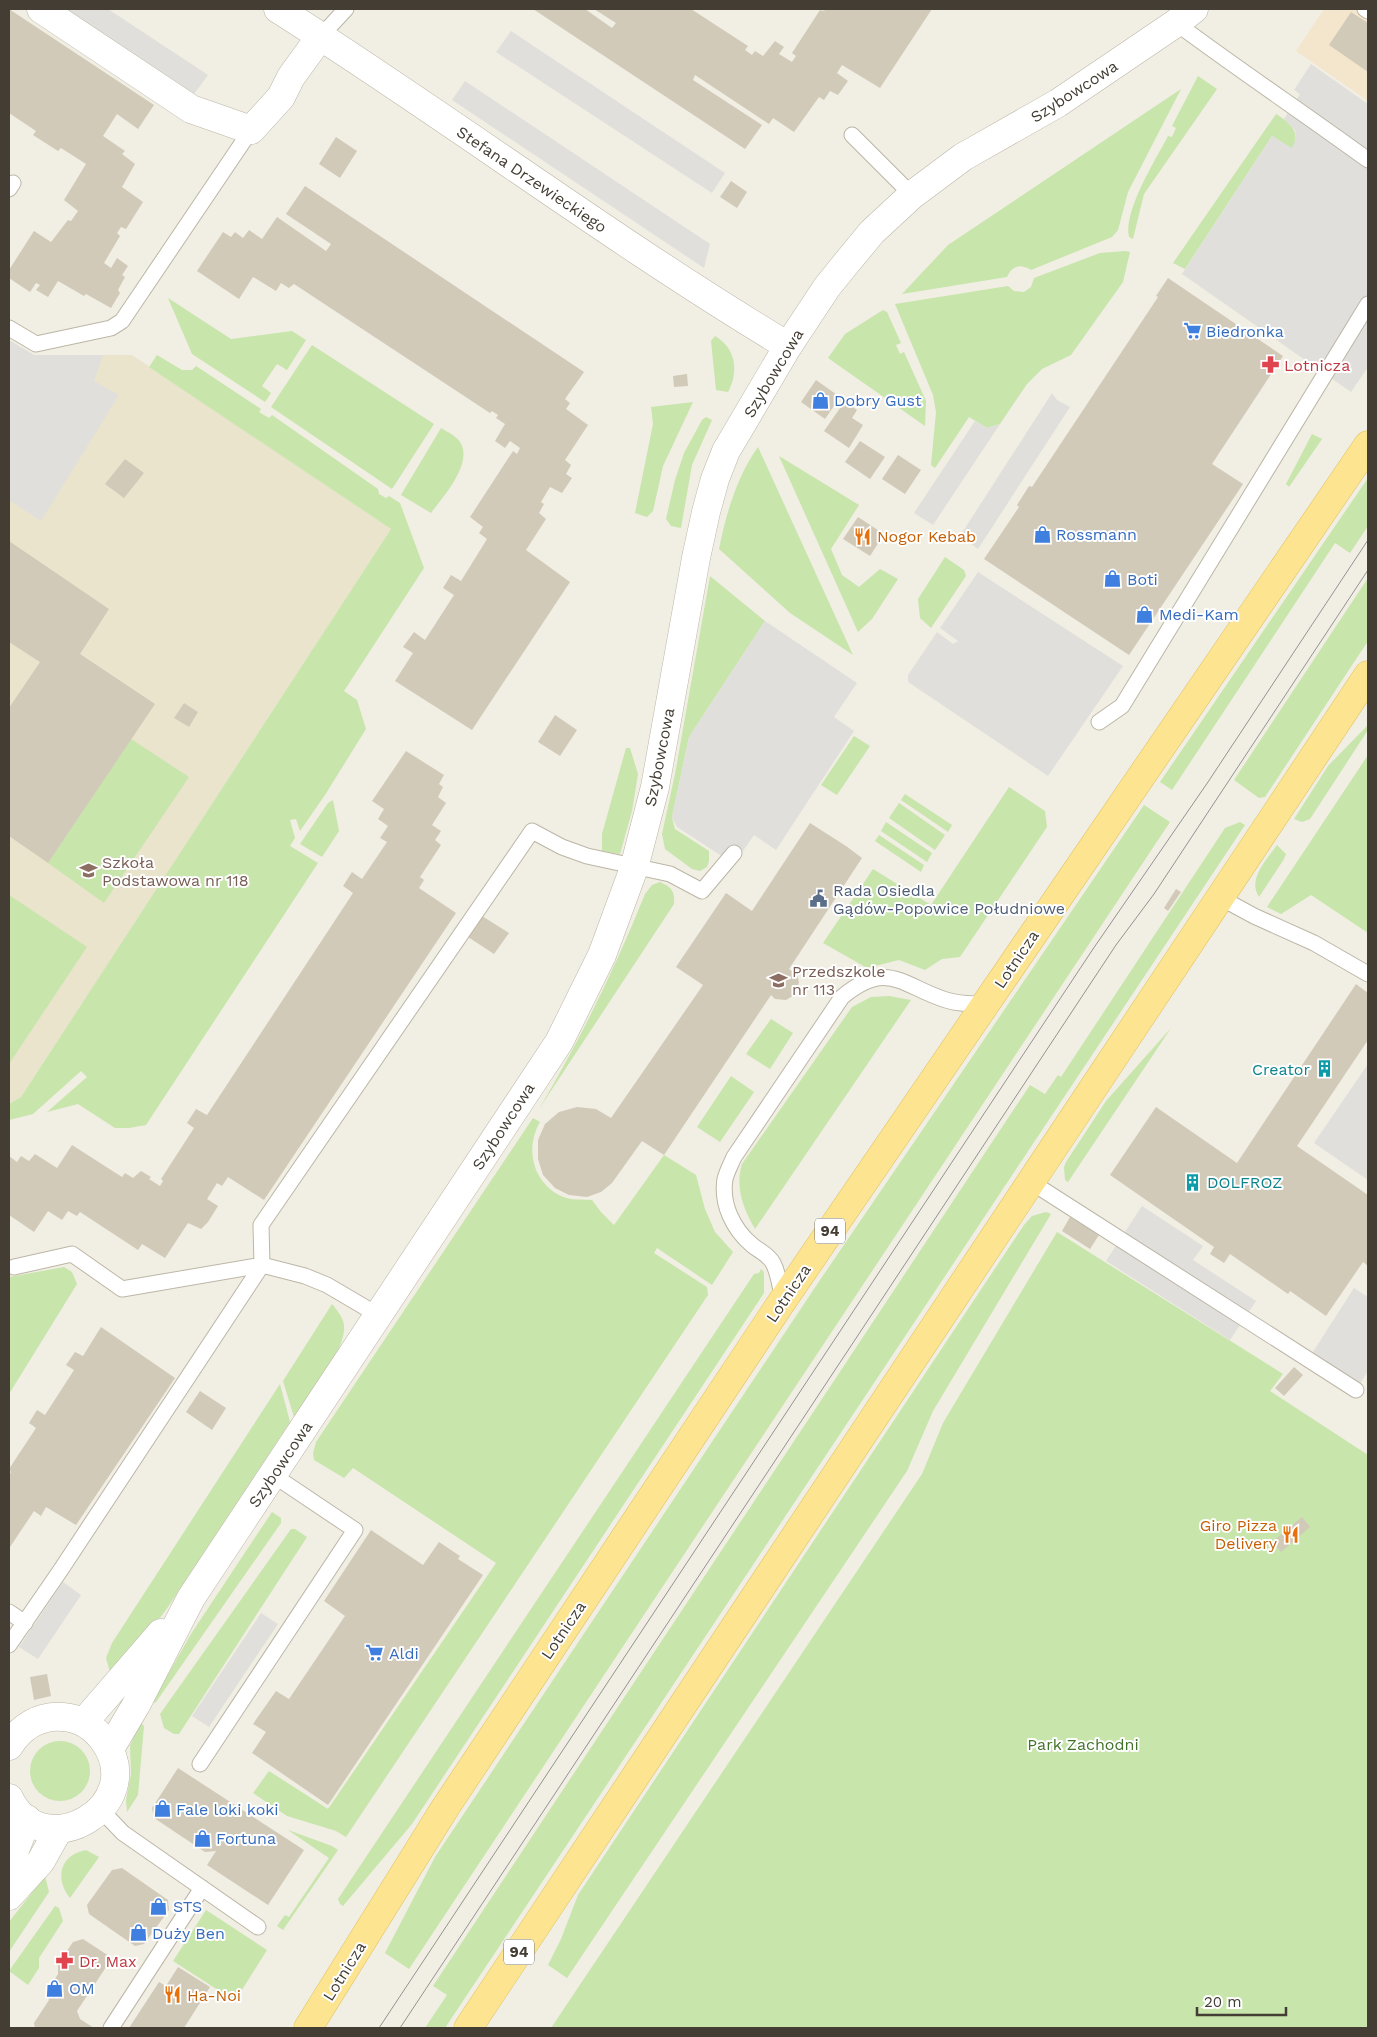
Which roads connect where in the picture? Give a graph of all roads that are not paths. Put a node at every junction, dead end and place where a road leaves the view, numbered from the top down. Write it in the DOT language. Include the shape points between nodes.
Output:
graph roads {
  1 [pos="41,9"];
  2 [pos="278,9"];
  3 [pos="346,9"];
  4 [pos="1185,16"];
  5 [pos="320,37"];
  6 [pos="251,130"];
  7 [pos="852,135"];
  8 [pos="1368,160"];
  9 [pos="912,195"];
  10 [pos="1368,304"];
  11 [pos="9,328"];
  12 [pos="788,346"];
  13 [pos="1368,445"];
  14 [pos="1368,675"];
  15 [pos="1099,722"];
  16 [pos="734,853"];
  17 [pos="634,868"];
  18 [pos="1219,897"];
  19 [pos="1368,974"];
  20 [pos="985,1004"];
  21 [pos="1031,1182"];
  22 [pos="262,1265"];
  23 [pos="14,1267"];
  24 [pos="782,1300"];
  25 [pos="378,1315"];
  26 [pos="1356,1390"];
  27 [pos="272,1475"];
  28 [pos="191,1598"];
  29 [pos="9,1612"];
  30 [pos="25,1623"];
  31 [pos="9,1645"];
  32 [pos="84,1722"];
  33 [pos="11,1737"];
  34 [pos="110,1749"];
  35 [pos="200,1764"];
  36 [pos="9,1798"];
  37 [pos="101,1810"];
  38 [pos="27,1819"];
  39 [pos="59,1829"];
  40 [pos="9,1862"];
  41 [pos="202,1888"];
  42 [pos="9,1896"];
  43 [pos="258,1927"];
  44 [pos="111,2028"];
  45 [pos="308,2028"];
  46 [pos="468,2028"];
  1 -- 6 [label="street" via="191,109"];
  2 -- 5 [label="street, Stefana Drzewieckiego"];
  3 -- 5 [label="lane"];
  4 -- 8 [label="lane" via="1291,107"];
  4 -- 9 [label="street, Szybowcowa" via="1058,104 963,157"];
  5 -- 6 [label="street" via="291,77 281,98"];
  5 -- 12 [label="street, Stefana Drzewieckiego" via="699,292"];
  6 -- 11 [label="lane" via="122,321 111,328 36,344"];
  7 -- 9 [label="lane"];
  9 -- 12 [label="street, Szybowcowa" via="872,232 838,273"];
  10 -- 15 [label="lane" via="1122,706"];
  12 -- 17 [label="street, Szybowcowa" via="726,451 713,487 696,558 655,786"];
  13 -- 20 [label="main road, Lotnicza / 94"];
  14 -- 18 [label="main road, 94"];
  16 -- 17 [label="lane" via="702,891 670,874"];
  17 -- 22 [label="lane" via="562,847 532,831 260,1225"];
  17 -- 25 [label="street, Szybowcowa" via="602,955 559,1042"];
  18 -- 19 [label="lane" via="1314,943"];
  18 -- 21 [label="main road, 94"];
  20 -- 24 [label="main road, Lotnicza / 94"];
  20 -- 24 [label="lane" via="949,1001 896,978 870,980 855,986 842,997 734,1157 726,1178 724,1194 728,1212 735,1226 773,1263"];
  21 -- 26 [label="lane"];
  21 -- 46 [label="main road, 94"];
  22 -- 23 [label="lane" via="122,1289 72,1254"];
  22 -- 25 [label="lane" via="327,1285"];
  22 -- 30 [label="lane"];
  24 -- 45 [label="main road, Lotnicza / 94" via="445,1808"];
  25 -- 27 [label="street, Szybowcowa"];
  27 -- 28 [label="street, Szybowcowa"];
  27 -- 35 [label="lane" via="355,1530"];
  28 -- 32 [label="street, Szybowcowa"];
  28 -- 34 [label="street, Szybowcowa"];
  29 -- 30 [label="lane"];
  30 -- 31 [label="lane"];
  32 -- 33 [label="street" via="56,1716 41,1719"];
  32 -- 34 [label="street"];
  34 -- 37 [label="street" via="114,1780 110,1796"];
  36 -- 38 [label="street" via="12,1806"];
  37 -- 39 [label="street" via="74,1827"];
  37 -- 41 [label="lane" via="123,1833"];
  38 -- 39 [label="street" via="42,1827"];
  38 -- 40 [label="street"];
  39 -- 42 [label="street" via="41,1860"];
  41 -- 43 [label="lane"];
  41 -- 44 [label="lane"];
}
